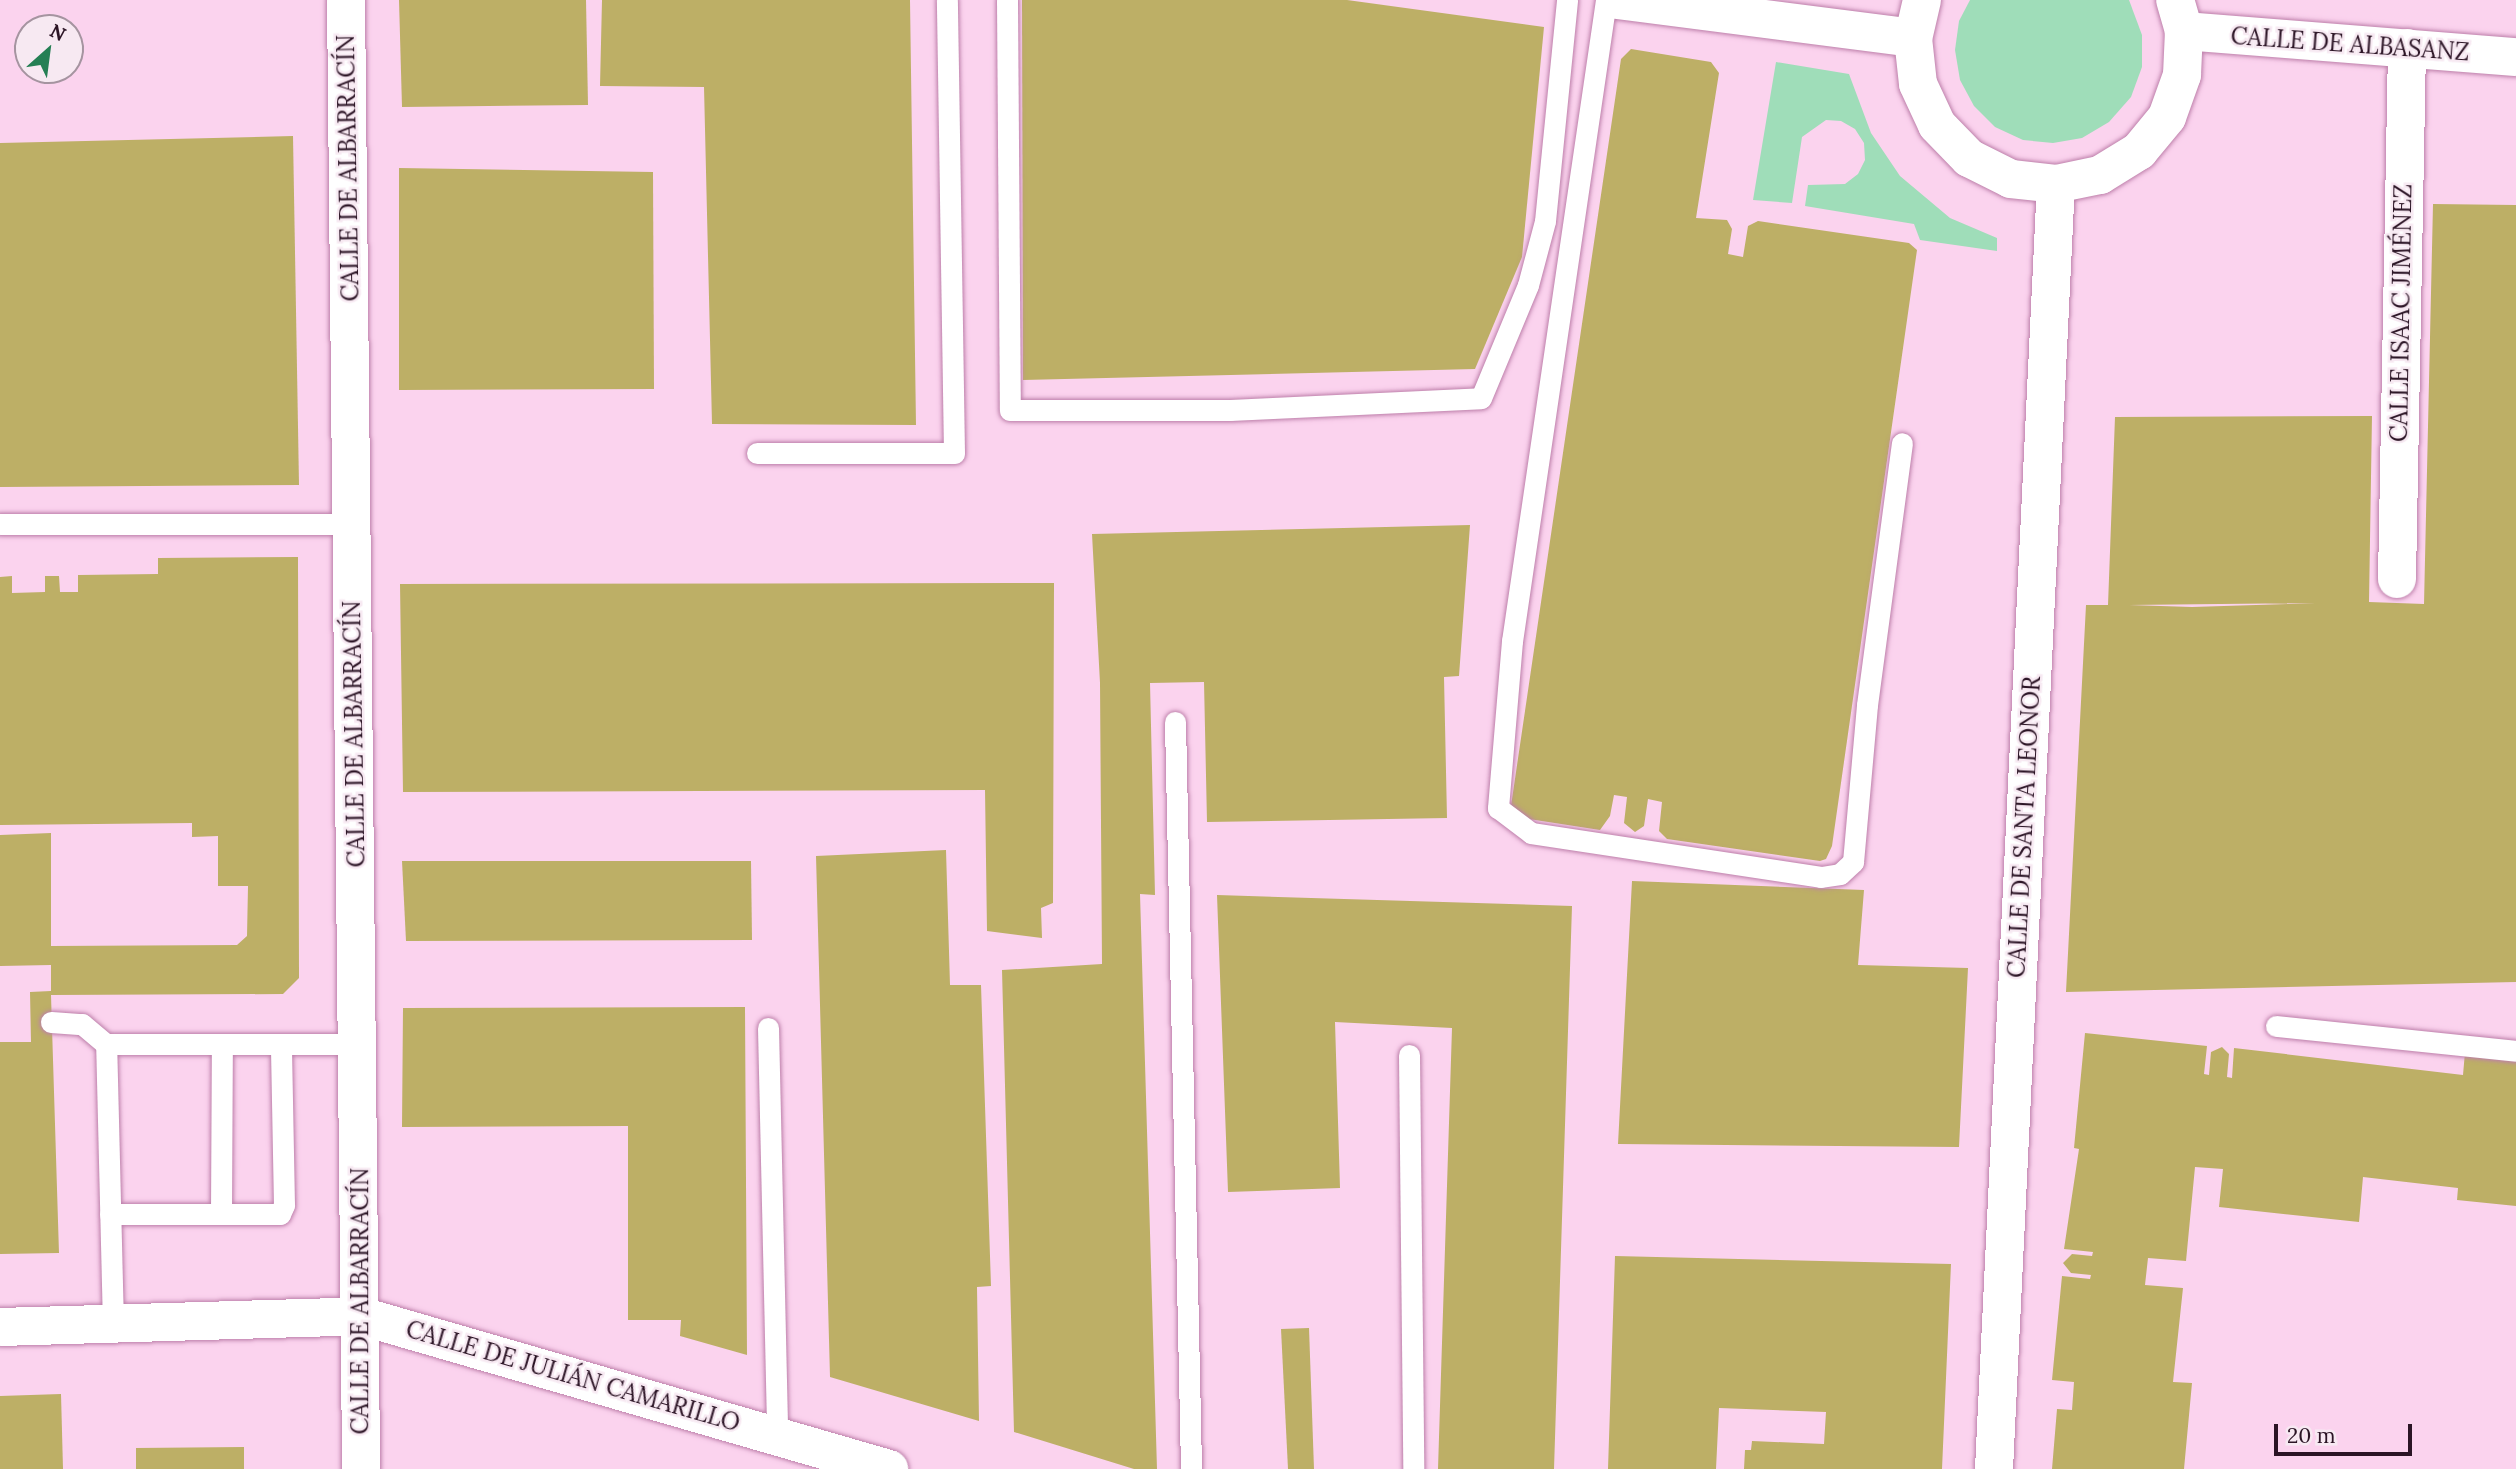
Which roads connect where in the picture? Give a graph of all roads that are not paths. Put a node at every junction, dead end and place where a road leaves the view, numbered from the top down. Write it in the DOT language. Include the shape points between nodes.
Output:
graph roads {
  1 [pos="346,0"];
  2 [pos="947,0"];
  3 [pos="1007,0"];
  4 [pos="1567,0"];
  5 [pos="1606,0"];
  6 [pos="1617,0"];
  7 [pos="1923,0"];
  8 [pos="2179,15"];
  9 [pos="1913,38"];
  10 [pos="2407,48"];
  11 [pos="2516,57"];
  12 [pos="2056,184"];
  13 [pos="1902,443"];
  14 [pos="757,453"];
  15 [pos="0,524"];
  16 [pos="352,524"];
  17 [pos="2397,579"];
  18 [pos="1175,722"];
  19 [pos="51,1022"];
  20 [pos="2276,1026"];
  21 [pos="768,1028"];
  22 [pos="106,1044"];
  23 [pos="222,1044"];
  24 [pos="281,1044"];
  25 [pos="357,1044"];
  26 [pos="2516,1051"];
  27 [pos="1409,1055"];
  28 [pos="110,1214"];
  29 [pos="221,1214"];
  30 [pos="360,1316"];
  31 [pos="113,1325"];
  32 [pos="0,1327"];
  33 [pos="777,1434"];
  34 [pos="361,1469"];
  35 [pos="889,1469"];
  36 [pos="1191,1469"];
  37 [pos="1413,1469"];
  38 [pos="1994,1469"];
  1 -- 16 [label="street, CALLE DE ALBARRACÍN"];
  2 -- 14 [label="lane" via="954,453"];
  3 -- 4 [label="lane" via="1010,410 1230,410 1481,398 1528,285 1545,221"];
  5 -- 13 [label="lane" via="1512,641 1498,808 1531,833 1821,877 1840,874 1853,862 1867,705"];
  6 -- 9 [label="street"];
  7 -- 9 [label="street"];
  8 -- 10 [label="street, CALLE DE ALBASANZ"];
  8 -- 12 [label="street" via="2182,75 2167,117 2138,151 2100,175"];
  9 -- 12 [label="street" via="1918,84 1937,125 1969,158 2011,178"];
  10 -- 11 [label="street, CALLE DE ALBASANZ"];
  10 -- 17 [label="street, CALLE ISAAC JIMÉNEZ"];
  12 -- 38 [label="street, CALLE DE SANTA LEONOR"];
  15 -- 16 [label="lane"];
  16 -- 25 [label="street, CALLE DE ALBARRACÍN"];
  18 -- 36 [label="lane"];
  19 -- 22 [label="lane" via="82,1024"];
  20 -- 26 [label="lane"];
  21 -- 33 [label="lane"];
  22 -- 23 [label="lane"];
  22 -- 28 [label="lane"];
  23 -- 24 [label="lane"];
  23 -- 29 [label="lane"];
  24 -- 25 [label="lane"];
  24 -- 29 [label="lane" via="283,1210"];
  25 -- 30 [label="street, CALLE DE ALBARRACÍN"];
  27 -- 37 [label="lane"];
  28 -- 29 [label="lane"];
  28 -- 31 [label="lane"];
  30 -- 31 [label="street, CALLE DE JULIÁN CAMARILLO"];
  30 -- 33 [label="street, CALLE DE JULIÁN CAMARILLO"];
  30 -- 34 [label="street, CALLE DE ALBARRACÍN"];
  31 -- 32 [label="street, CALLE DE JULIÁN CAMARILLO"];
  33 -- 35 [label="street, CALLE DE JULIÁN CAMARILLO"];
}
